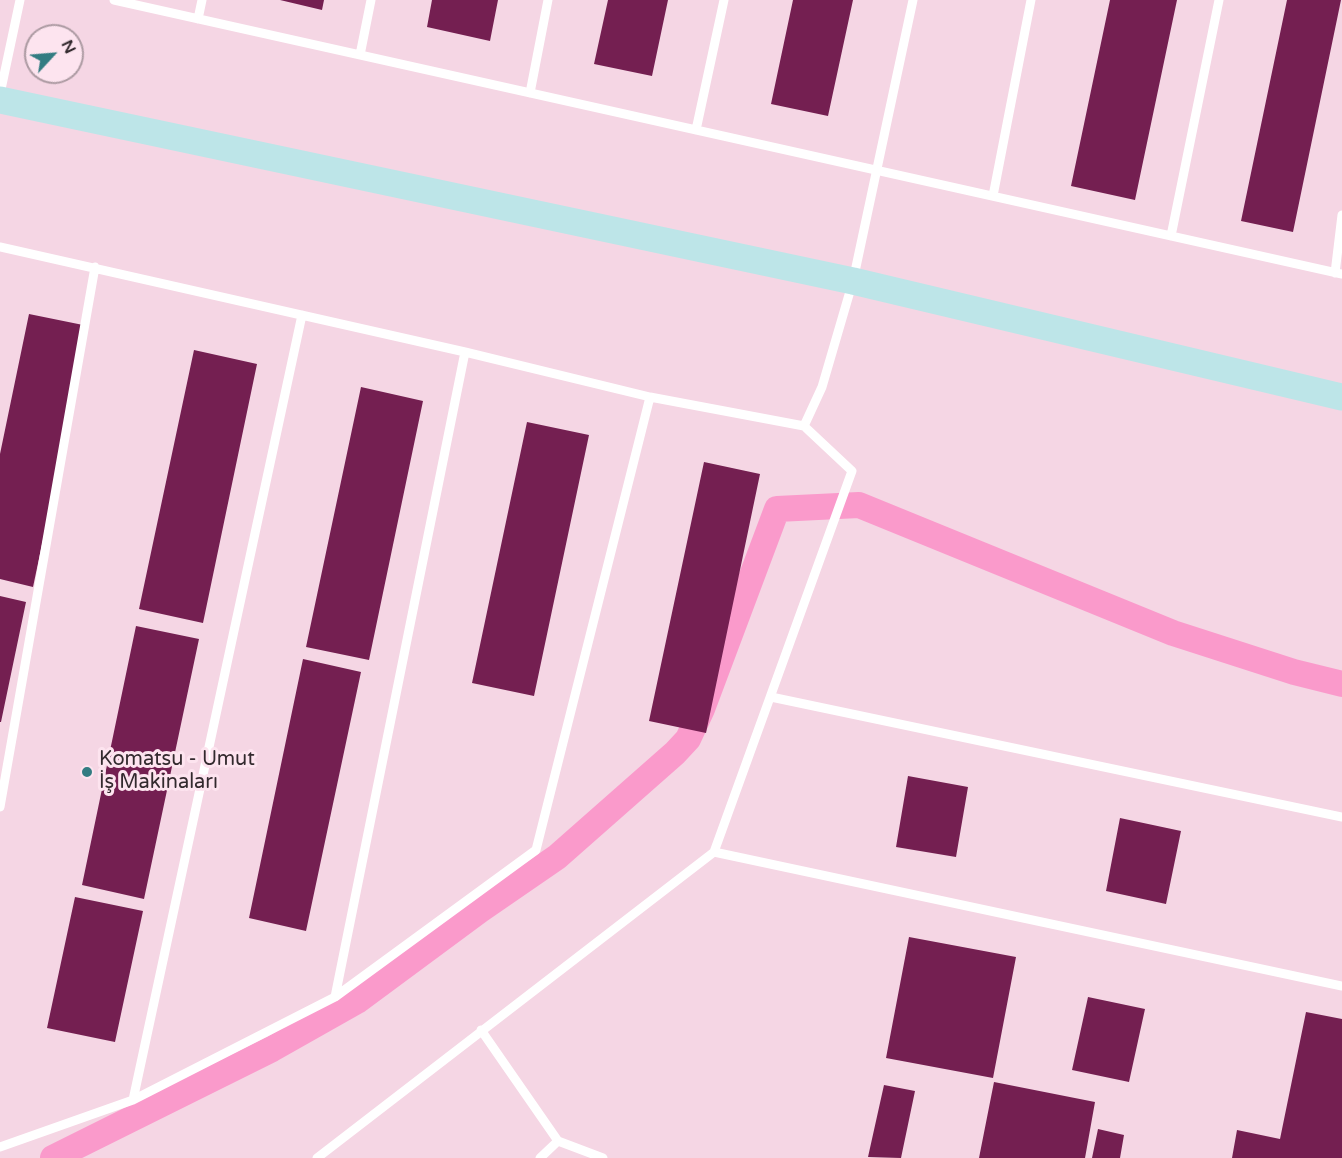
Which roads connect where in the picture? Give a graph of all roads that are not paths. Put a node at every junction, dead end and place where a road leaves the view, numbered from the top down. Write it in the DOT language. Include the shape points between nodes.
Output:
graph roads {
  1 [pos="20,0"];
  2 [pos="114,0"];
  3 [pos="202,0"];
  4 [pos="371,0"];
  5 [pos="548,0"];
  6 [pos="724,0"];
  7 [pos="913,0"];
  8 [pos="1031,0"];
  9 [pos="1219,0"];
  10 [pos="198,19"];
  11 [pos="360,55"];
  12 [pos="530,93"];
  13 [pos="0,94"];
  14 [pos="0,100"];
  15 [pos="696,130"];
  16 [pos="877,170"];
  17 [pos="993,196"];
  18 [pos="1342,215"];
  19 [pos="1171,236"];
  20 [pos="0,247"];
  21 [pos="95,267"];
  22 [pos="1339,273"];
  23 [pos="853,280"];
  24 [pos="302,315"];
  25 [pos="465,352"];
  26 [pos="650,397"];
  27 [pos="1342,397"];
  28 [pos="804,426"];
  29 [pos="771,697"];
  30 [pos="0,807"];
  31 [pos="1342,817"];
  32 [pos="714,852"];
  33 [pos="1342,986"];
  34 [pos="335,998"];
  35 [pos="481,1030"];
  36 [pos="133,1100"];
  37 [pos="558,1141"];
  38 [pos="0,1147"];
  39 [pos="317,1158"];
  40 [pos="540,1158"];
  41 [pos="603,1158"];
  1 -- 13 [label="lane"];
  2 -- 10 [label="lane"];
  3 -- 10 [label="lane"];
  4 -- 11 [label="lane"];
  5 -- 12 [label="lane"];
  6 -- 15 [label="lane"];
  7 -- 16 [label="lane"];
  8 -- 17 [label="lane"];
  9 -- 19 [label="lane"];
  10 -- 11 [label="lane"];
  11 -- 12 [label="lane"];
  12 -- 15 [label="lane"];
  14 -- 23 [label="street"];
  15 -- 16 [label="lane"];
  16 -- 17 [label="lane"];
  16 -- 23 [label="lane"];
  17 -- 19 [label="lane"];
  18 -- 22 [label="lane"];
  19 -- 22 [label="lane"];
  20 -- 21 [label="lane"];
  21 -- 24 [label="lane"];
  21 -- 30 [label="lane"];
  23 -- 27 [label="street"];
  23 -- 28 [label="lane" via="822,387"];
  24 -- 25 [label="lane"];
  24 -- 36 [label="lane"];
  25 -- 26 [label="lane"];
  25 -- 34 [label="lane"];
  26 -- 28 [label="lane"];
  26 -- 34 [label="lane" via="536,850"];
  28 -- 29 [label="lane" via="852,471"];
  29 -- 31 [label="lane"];
  29 -- 32 [label="lane"];
  32 -- 33 [label="lane"];
  32 -- 35 [label="lane"];
  34 -- 36 [label="lane"];
  35 -- 37 [label="lane"];
  35 -- 39 [label="lane"];
  36 -- 38 [label="lane"];
  37 -- 40 [label="lane"];
  37 -- 41 [label="lane"];
}
